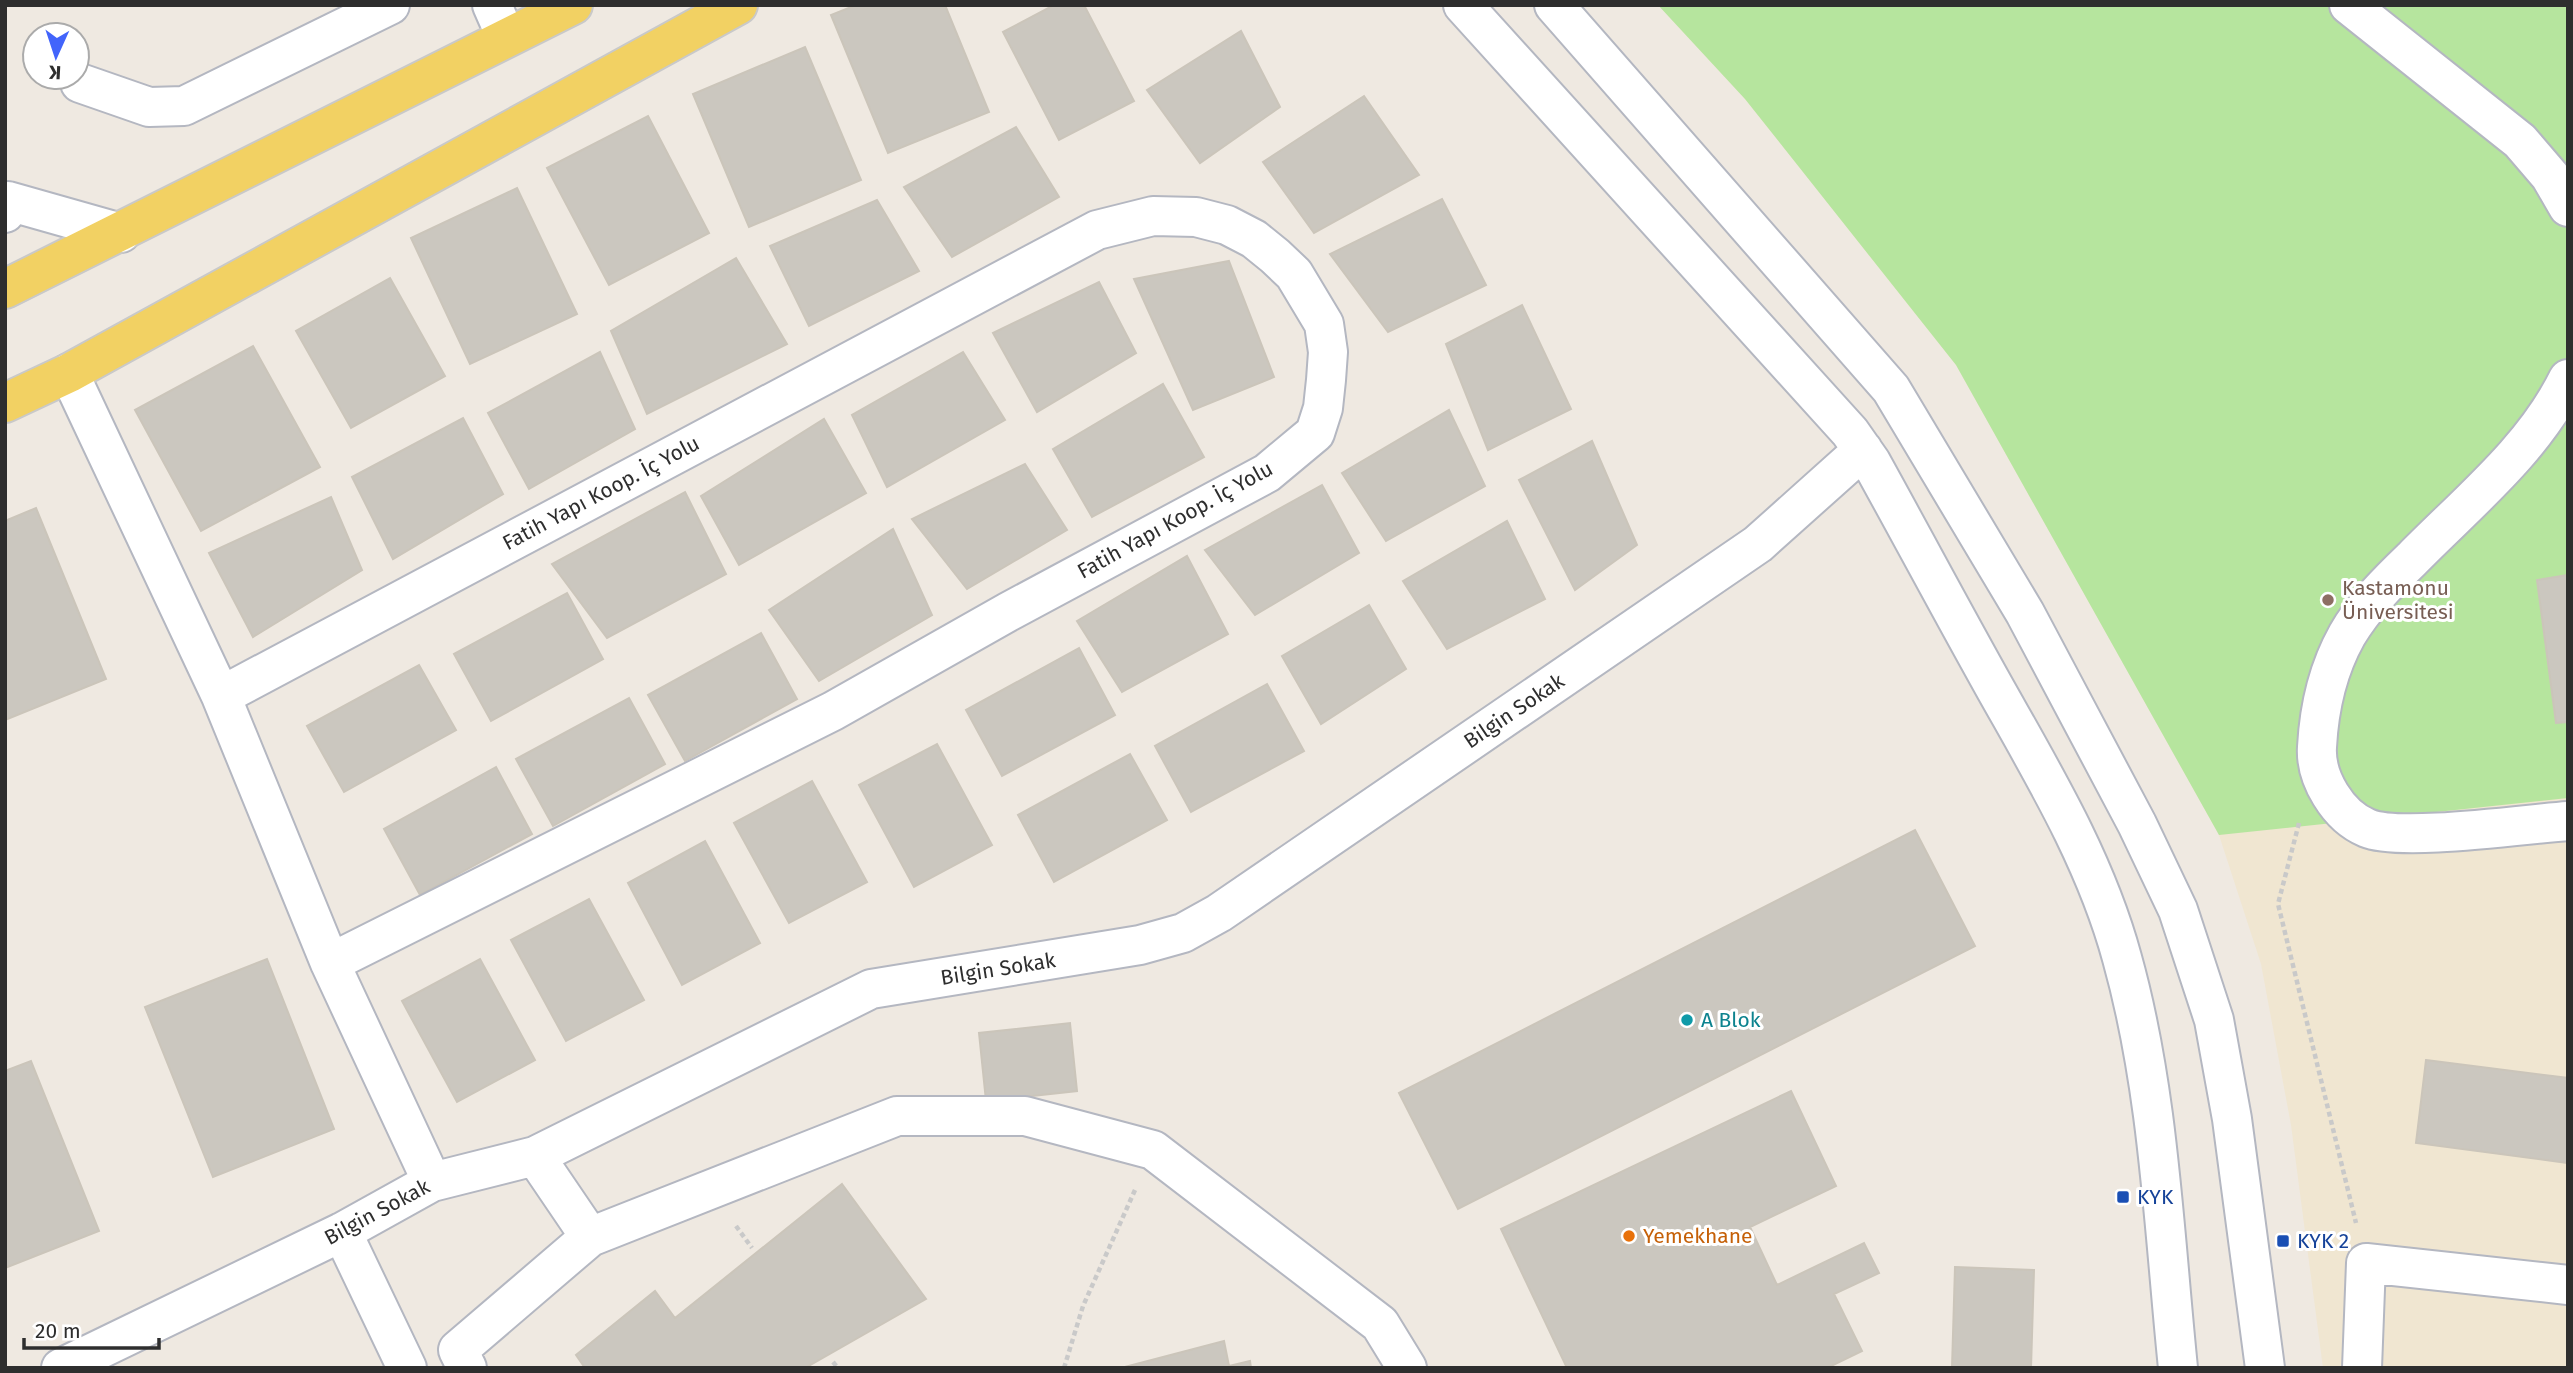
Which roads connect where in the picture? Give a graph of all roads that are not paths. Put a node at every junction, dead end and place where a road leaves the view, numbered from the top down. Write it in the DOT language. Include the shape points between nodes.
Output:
graph roads {
  1 [pos="390,5"];
  2 [pos="573,5"];
  3 [pos="738,5"];
  4 [pos="1463,5"];
  5 [pos="1554,5"];
  6 [pos="2349,5"];
  7 [pos="499,21"];
  8 [pos="91,87"];
  9 [pos="6,203"];
  10 [pos="2568,207"];
  11 [pos="121,233"];
  12 [pos="5,289"];
  13 [pos="69,373"];
  14 [pos="2568,379"];
  15 [pos="5,403"];
  16 [pos="1863,450"];
  17 [pos="221,696"];
  18 [pos="2568,821"];
  19 [pos="330,963"];
  20 [pos="535,1156"];
  21 [pos="432,1182"];
  22 [pos="342,1232"];
  23 [pos="590,1237"];
  24 [pos="2568,1285"];
  25 [pos="61,1368"];
  26 [pos="407,1368"];
  27 [pos="467,1368"];
  28 [pos="1407,1368"];
  29 [pos="2178,1368"];
  30 [pos="2265,1368"];
  31 [pos="2362,1368"];
  1 -- 8 [label="street" via="184,106 149,107"];
  2 -- 7 [label="main road"];
  3 -- 13 [label="main road"];
  4 -- 16 [label="street"];
  5 -- 30 [label="street" via="1891,389 2025,613 2137,824 2178,910 2214,1020"];
  6 -- 10 [label="street" via="2520,141 2550,176"];
  7 -- 11 [label="main road"];
  9 -- 11 [label="street"];
  11 -- 12 [label="main road"];
  13 -- 15 [label="main road"];
  13 -- 17 [label="street"];
  14 -- 18 [label="street" via="2531,439 2374,597 2347,635 2331,669 2318,720 2316,762 2337,804 2367,828 2409,833"];
  16 -- 20 [label="street, Bilgin Sokak" via="1758,544 1219,913 1183,933 1140,946 871,989"];
  16 -- 29 [label="street" via="2056,796 2105,906 2140,1036"];
  17 -- 19 [label="street"];
  17 -- 19 [label="street, Fatih Yapı Koop. İç Yolu" via="1097,230 1153,216 1196,217 1227,225 1254,239 1294,274 1324,324 1328,352 1323,408 1315,433 1267,473 833,711"];
  19 -- 21 [label="street"];
  20 -- 21 [label="street, Bilgin Sokak"];
  20 -- 23 [label="street"];
  21 -- 22 [label="street, Bilgin Sokak"];
  22 -- 25 [label="street, Bilgin Sokak"];
  22 -- 26 [label="street"];
  23 -- 27 [label="street" via="458,1350"];
  23 -- 28 [label="street" via="897,1116 1025,1116 1153,1150 1380,1324"];
  24 -- 31 [label="street" via="2366,1264"];
}
